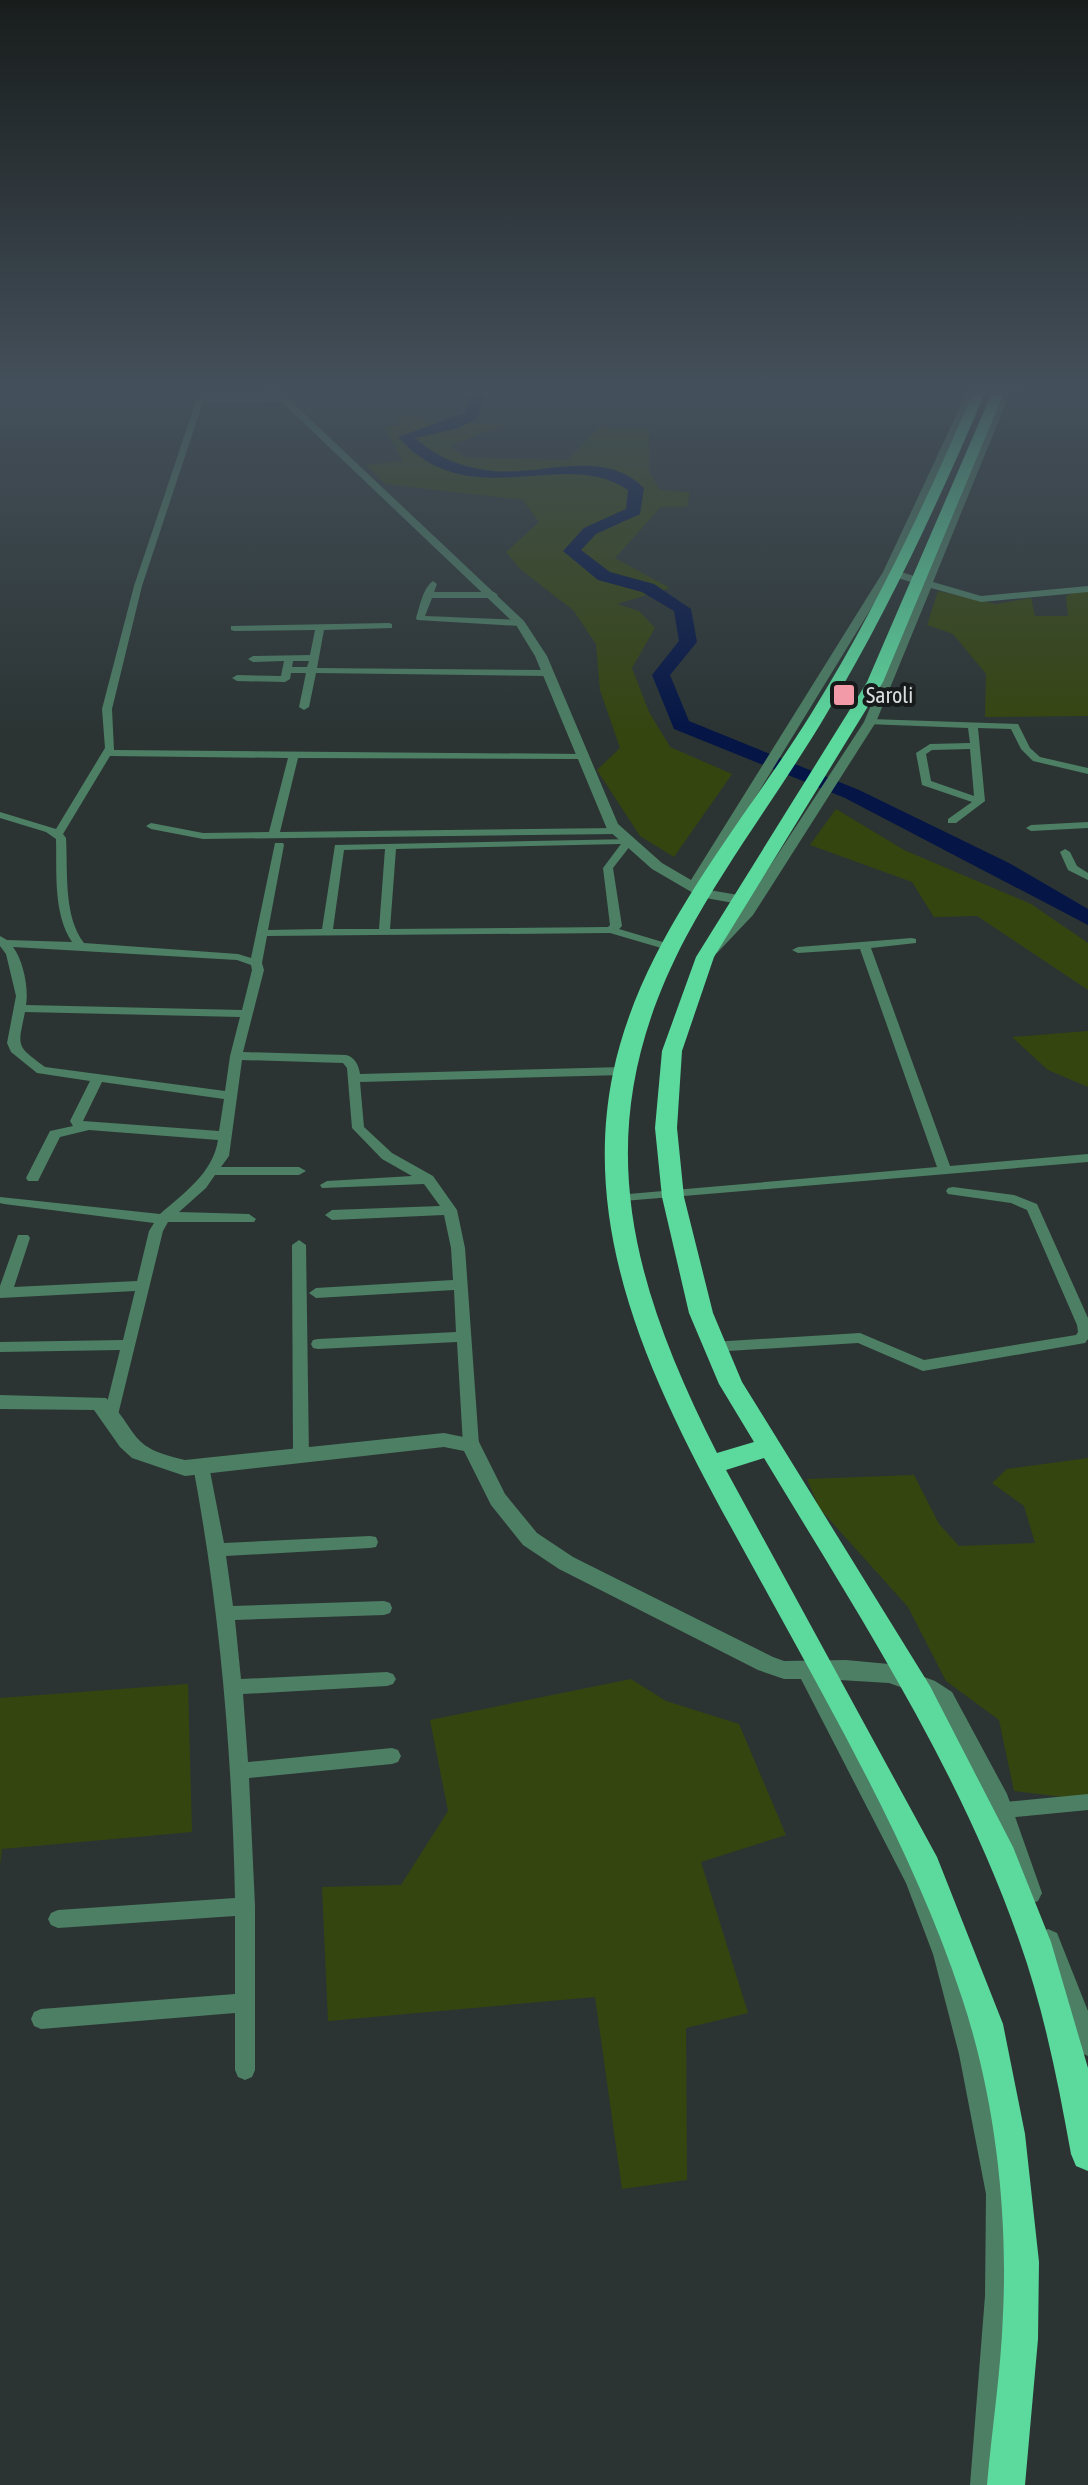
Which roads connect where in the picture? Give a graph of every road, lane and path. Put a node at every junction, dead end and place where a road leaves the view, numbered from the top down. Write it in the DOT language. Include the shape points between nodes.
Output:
graph roads {
  1 [pos="165,504"];
  2 [pos="396,504"];
  3 [pos="922,504"];
  4 [pos="926,504"];
  5 [pos="955,504"];
  6 [pos="958,504"];
  7 [pos="893,573"];
  8 [pos="925,581"];
  9 [pos="432,584"];
  10 [pos="1088,589"];
  11 [pos="428,595"];
  12 [pos="494,595"];
  13 [pos="520,623"];
  14 [pos="389,626"];
  15 [pos="234,628"];
  16 [pos="320,628"];
  17 [pos="289,658"];
  18 [pos="254,659"];
  19 [pos="314,664"];
  20 [pos="287,670"];
  21 [pos="548,673"];
  22 [pos="238,678"];
  23 [pos="304,708"];
  24 [pos="870,722"];
  25 [pos="978,725"];
  26 [pos="976,746"];
  27 [pos="108,753"];
  28 [pos="294,756"];
  29 [pos="583,757"];
  30 [pos="830,766"];
  31 [pos="1088,772"];
  32 [pos="980,801"];
  33 [pos="0,815"];
  34 [pos="952,821"];
  35 [pos="1088,824"];
  36 [pos="150,826"];
  37 [pos="1031,828"];
  38 [pos="617,831"];
  39 [pos="55,832"];
  40 [pos="277,840"];
  41 [pos="629,841"];
  42 [pos="391,846"];
  43 [pos="1065,852"];
  44 [pos="1088,877"];
  45 [pos="699,890"];
  46 [pos="747,901"];
  47 [pos="611,930"];
  48 [pos="262,933"];
  49 [pos="327,933"];
  50 [pos="384,933"];
  51 [pos="3,941"];
  52 [pos="912,941"];
  53 [pos="864,944"];
  54 [pos="81,946"];
  55 [pos="672,948"];
  56 [pos="798,950"];
  57 [pos="256,963"];
  58 [pos="22,1008"];
  59 [pos="247,1014"];
  60 [pos="236,1056"];
  61 [pos="623,1072"];
  62 [pos="98,1077"];
  63 [pos="354,1078"];
  64 [pos="230,1096"];
  65 [pos="84,1127"];
  66 [pos="224,1136"];
  67 [pos="1088,1158"];
  68 [pos="945,1170"];
  69 [pos="213,1171"];
  70 [pos="299,1171"];
  71 [pos="33,1178"];
  72 [pos="428,1179"];
  73 [pos="328,1185"];
  74 [pos="953,1192"];
  75 [pos="673,1197"];
  76 [pos="617,1199"];
  77 [pos="4,1200"];
  78 [pos="450,1210"];
  79 [pos="332,1216"];
  80 [pos="165,1217"];
  81 [pos="250,1218"];
  82 [pos="24,1238"];
  83 [pos="300,1245"];
  84 [pos="460,1285"];
  85 [pos="143,1286"];
  86 [pos="2,1292"];
  87 [pos="316,1293"];
  88 [pos="462,1337"];
  89 [pos="318,1344"];
  90 [pos="128,1346"];
  91 [pos="0,1347"];
  92 [pos="712,1347"];
  93 [pos="0,1402"];
  94 [pos="112,1414"];
  95 [pos="472,1445"];
  96 [pos="769,1447"];
  97 [pos="301,1456"];
  98 [pos="201,1466"];
  99 [pos="710,1466"];
  100 [pos="370,1542"];
  101 [pos="219,1550"];
  102 [pos="384,1608"];
  103 [pos="228,1613"];
  104 [pos="816,1670"];
  105 [pos="907,1676"];
  106 [pos="387,1679"];
  107 [pos="234,1687"];
  108 [pos="392,1756"];
  109 [pos="239,1771"];
  110 [pos="1088,1802"];
  111 [pos="990,1811"];
  112 [pos="246,1906"];
  113 [pos="58,1919"];
  114 [pos="246,2003"];
  115 [pos="40,2019"];
  116 [pos="1088,2042"];
  117 [pos="245,2070"];
  118 [pos="1088,2154"];
  119 [pos="985,2485"];
  120 [pos="1006,2485"];
  1 -- 27 [label="street" via="106,709"];
  2 -- 12 [label="street"];
  3 -- 7 [label="street"];
  4 -- 7 [label="highway"];
  5 -- 8 [label="highway"];
  6 -- 8 [label="street"];
  7 -- 8 [label="street"];
  7 -- 45 [label="highway"];
  8 -- 10 [label="street" via="992,599"];
  8 -- 24 [label="street"];
  8 -- 30 [label="highway"];
  9 -- 11 [label="street"];
  11 -- 12 [label="street"];
  11 -- 13 [label="street" via="420,618"];
  12 -- 13 [label="street"];
  13 -- 21 [label="street"];
  14 -- 16 [label="street"];
  15 -- 16 [label="street"];
  16 -- 19 [label="street"];
  17 -- 18 [label="street"];
  17 -- 19 [label="street"];
  17 -- 20 [label="street"];
  19 -- 20 [label="street"];
  19 -- 21 [label="street"];
  19 -- 23 [label="street"];
  20 -- 22 [label="street" via="285,679"];
  21 -- 29 [label="street"];
  24 -- 25 [label="street"];
  24 -- 30 [label="street"];
  25 -- 26 [label="street"];
  25 -- 31 [label="street" via="1020,730 1037,759"];
  26 -- 32 [label="street"];
  26 -- 32 [label="street" via="930,746 921,754 926,784"];
  27 -- 28 [label="street"];
  27 -- 39 [label="street"];
  28 -- 29 [label="street"];
  28 -- 40 [label="street"];
  29 -- 38 [label="street"];
  30 -- 46 [label="highway"];
  32 -- 34 [label="street"];
  33 -- 39 [label="street"];
  35 -- 37 [label="street"];
  36 -- 40 [label="street"];
  38 -- 40 [label="street"];
  38 -- 41 [label="street"];
  39 -- 54 [label="street" via="67,922"];
  40 -- 48 [label="street"];
  41 -- 42 [label="street"];
  41 -- 45 [label="street"];
  41 -- 47 [label="street" via="608,868 616,926"];
  42 -- 49 [label="street" via="338,847"];
  42 -- 50 [label="street"];
  43 -- 44 [label="street" via="1072,868"];
  45 -- 46 [label="street"];
  45 -- 55 [label="highway"];
  46 -- 75 [label="highway" via="705,957 680,1023 668,1074"];
  47 -- 50 [label="street"];
  47 -- 55 [label="street"];
  48 -- 49 [label="street"];
  48 -- 57 [label="street"];
  49 -- 50 [label="street"];
  51 -- 54 [label="street"];
  51 -- 58 [label="street" via="12,953"];
  52 -- 53 [label="street"];
  53 -- 56 [label="street"];
  53 -- 68 [label="street"];
  54 -- 57 [label="street"];
  55 -- 61 [label="highway" via="637,1022"];
  57 -- 59 [label="street"];
  58 -- 59 [label="street"];
  58 -- 62 [label="street" via="17,1052 41,1070"];
  59 -- 60 [label="street"];
  60 -- 63 [label="street" via="337,1057 353,1066"];
  60 -- 64 [label="street"];
  61 -- 63 [label="street"];
  61 -- 76 [label="highway"];
  62 -- 64 [label="street"];
  62 -- 65 [label="street" via="76,1121"];
  63 -- 72 [label="street" via="358,1128 387,1156"];
  64 -- 66 [label="street"];
  65 -- 66 [label="street"];
  65 -- 71 [label="street" via="54,1134"];
  66 -- 69 [label="street"];
  67 -- 68 [label="street"];
  68 -- 75 [label="street"];
  69 -- 70 [label="street"];
  69 -- 80 [label="street"];
  72 -- 73 [label="street"];
  72 -- 78 [label="street"];
  74 -- 92 [label="street" via="1032,1207 1086,1334 923,1366 860,1338"];
  75 -- 76 [label="street"];
  75 -- 92 [label="highway"];
  76 -- 99 [label="highway" via="653,1346"];
  77 -- 80 [label="street"];
  78 -- 79 [label="street"];
  78 -- 84 [label="street"];
  80 -- 81 [label="street"];
  80 -- 85 [label="street"];
  82 -- 86 [label="street"];
  83 -- 97 [label="street"];
  84 -- 87 [label="street"];
  84 -- 88 [label="street"];
  85 -- 86 [label="street"];
  85 -- 90 [label="street"];
  88 -- 89 [label="street"];
  88 -- 95 [label="street"];
  90 -- 91 [label="street"];
  90 -- 94 [label="street"];
  92 -- 96 [label="highway"];
  93 -- 94 [label="street" via="79,1400 99,1403"];
  94 -- 98 [label="street" via="129,1445 150,1459"];
  95 -- 97 [label="street" via="444,1440"];
  95 -- 104 [label="street" via="498,1499 542,1547 738,1652 784,1670"];
  96 -- 99 [label="highway"];
  96 -- 105 [label="highway"];
  97 -- 98 [label="street"];
  98 -- 101 [label="street"];
  99 -- 104 [label="highway"];
  100 -- 101 [label="street"];
  101 -- 103 [label="street"];
  102 -- 103 [label="street"];
  103 -- 107 [label="street"];
  104 -- 105 [label="street"];
  104 -- 119 [label="street" via="917,1879 972,2054 999,2194"];
  104 -- 120 [label="highway" via="939,1894 990,2038 1018,2212 1022,2292"];
  105 -- 111 [label="highway"];
  106 -- 107 [label="street"];
  107 -- 109 [label="street"];
  108 -- 109 [label="street"];
  109 -- 112 [label="street"];
  110 -- 111 [label="street"];
  111 -- 116 [label="street"];
  111 -- 118 [label="highway" via="1062,2027"];
  112 -- 113 [label="street"];
  112 -- 114 [label="street"];
  114 -- 115 [label="street"];
  114 -- 117 [label="street"];
}
